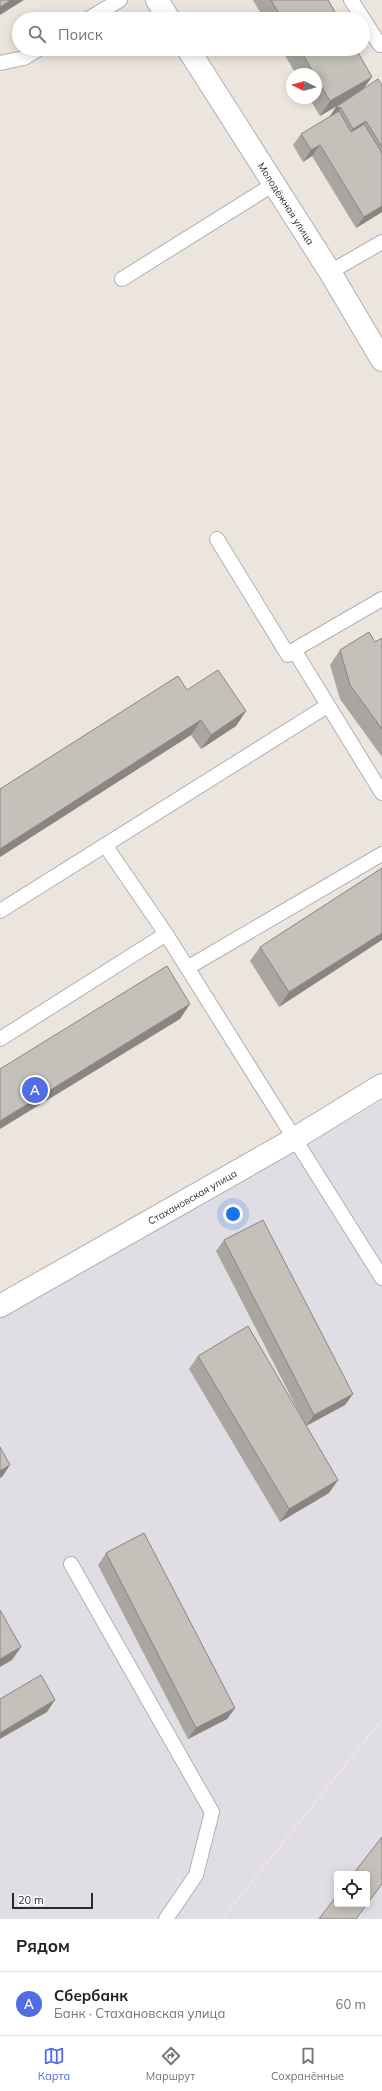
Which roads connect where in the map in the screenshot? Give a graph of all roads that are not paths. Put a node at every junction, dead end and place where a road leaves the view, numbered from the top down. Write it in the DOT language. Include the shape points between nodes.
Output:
graph roads {
  1 [pos="120,0"];
  2 [pos="157,0"];
  3 [pos="351,0"];
  4 [pos="100,12"];
  5 [pos="165,12"];
  6 [pos="359,12"];
  7 [pos="370,29"];
  8 [pos="382,44"];
  9 [pos="27,56"];
  10 [pos="192,56"];
  11 [pos="0,64"];
  12 [pos="274,184"];
  13 [pos="382,242"];
  14 [pos="330,272"];
  15 [pos="122,279"];
  16 [pos="382,360"];
  17 [pos="217,539"];
  18 [pos="382,599"];
  19 [pos="294,650"];
  20 [pos="327,706"];
  21 [pos="382,793"];
  22 [pos="105,845"];
  23 [pos="382,854"];
  24 [pos="0,911"];
  25 [pos="166,934"];
  26 [pos="187,968"];
  27 [pos="0,1039"];
  28 [pos="382,1084"];
  29 [pos="294,1139"];
  30 [pos="382,1278"];
  31 [pos="0,1306"];
  32 [pos="71,1564"];
  33 [pos="166,1919"];
  1 -- 4 [label="lane"];
  2 -- 5 [label="street"];
  3 -- 6 [label="lane"];
  7 -- 8 [label="lane" via="380,45"];
  9 -- 11 [label="lane"];
  10 -- 12 [label="street, Молодёжная улица"];
  12 -- 14 [label="street, Молодёжная улица"];
  12 -- 15 [label="lane"];
  13 -- 14 [label="lane"];
  14 -- 16 [label="street, Молодёжная улица"];
  17 -- 19 [label="lane" via="288,655"];
  18 -- 19 [label="lane"];
  19 -- 20 [label="lane"];
  20 -- 21 [label="lane"];
  20 -- 22 [label="lane"];
  22 -- 24 [label="lane"];
  22 -- 25 [label="lane"];
  23 -- 26 [label="lane"];
  25 -- 26 [label="lane"];
  25 -- 27 [label="lane"];
  26 -- 29 [label="lane"];
  28 -- 29 [label="street, Стахановская улица"];
  29 -- 30 [label="lane"];
  29 -- 31 [label="street, Стахановская улица"];
  32 -- 33 [label="lane" via="212,1812 196,1875"];
}
